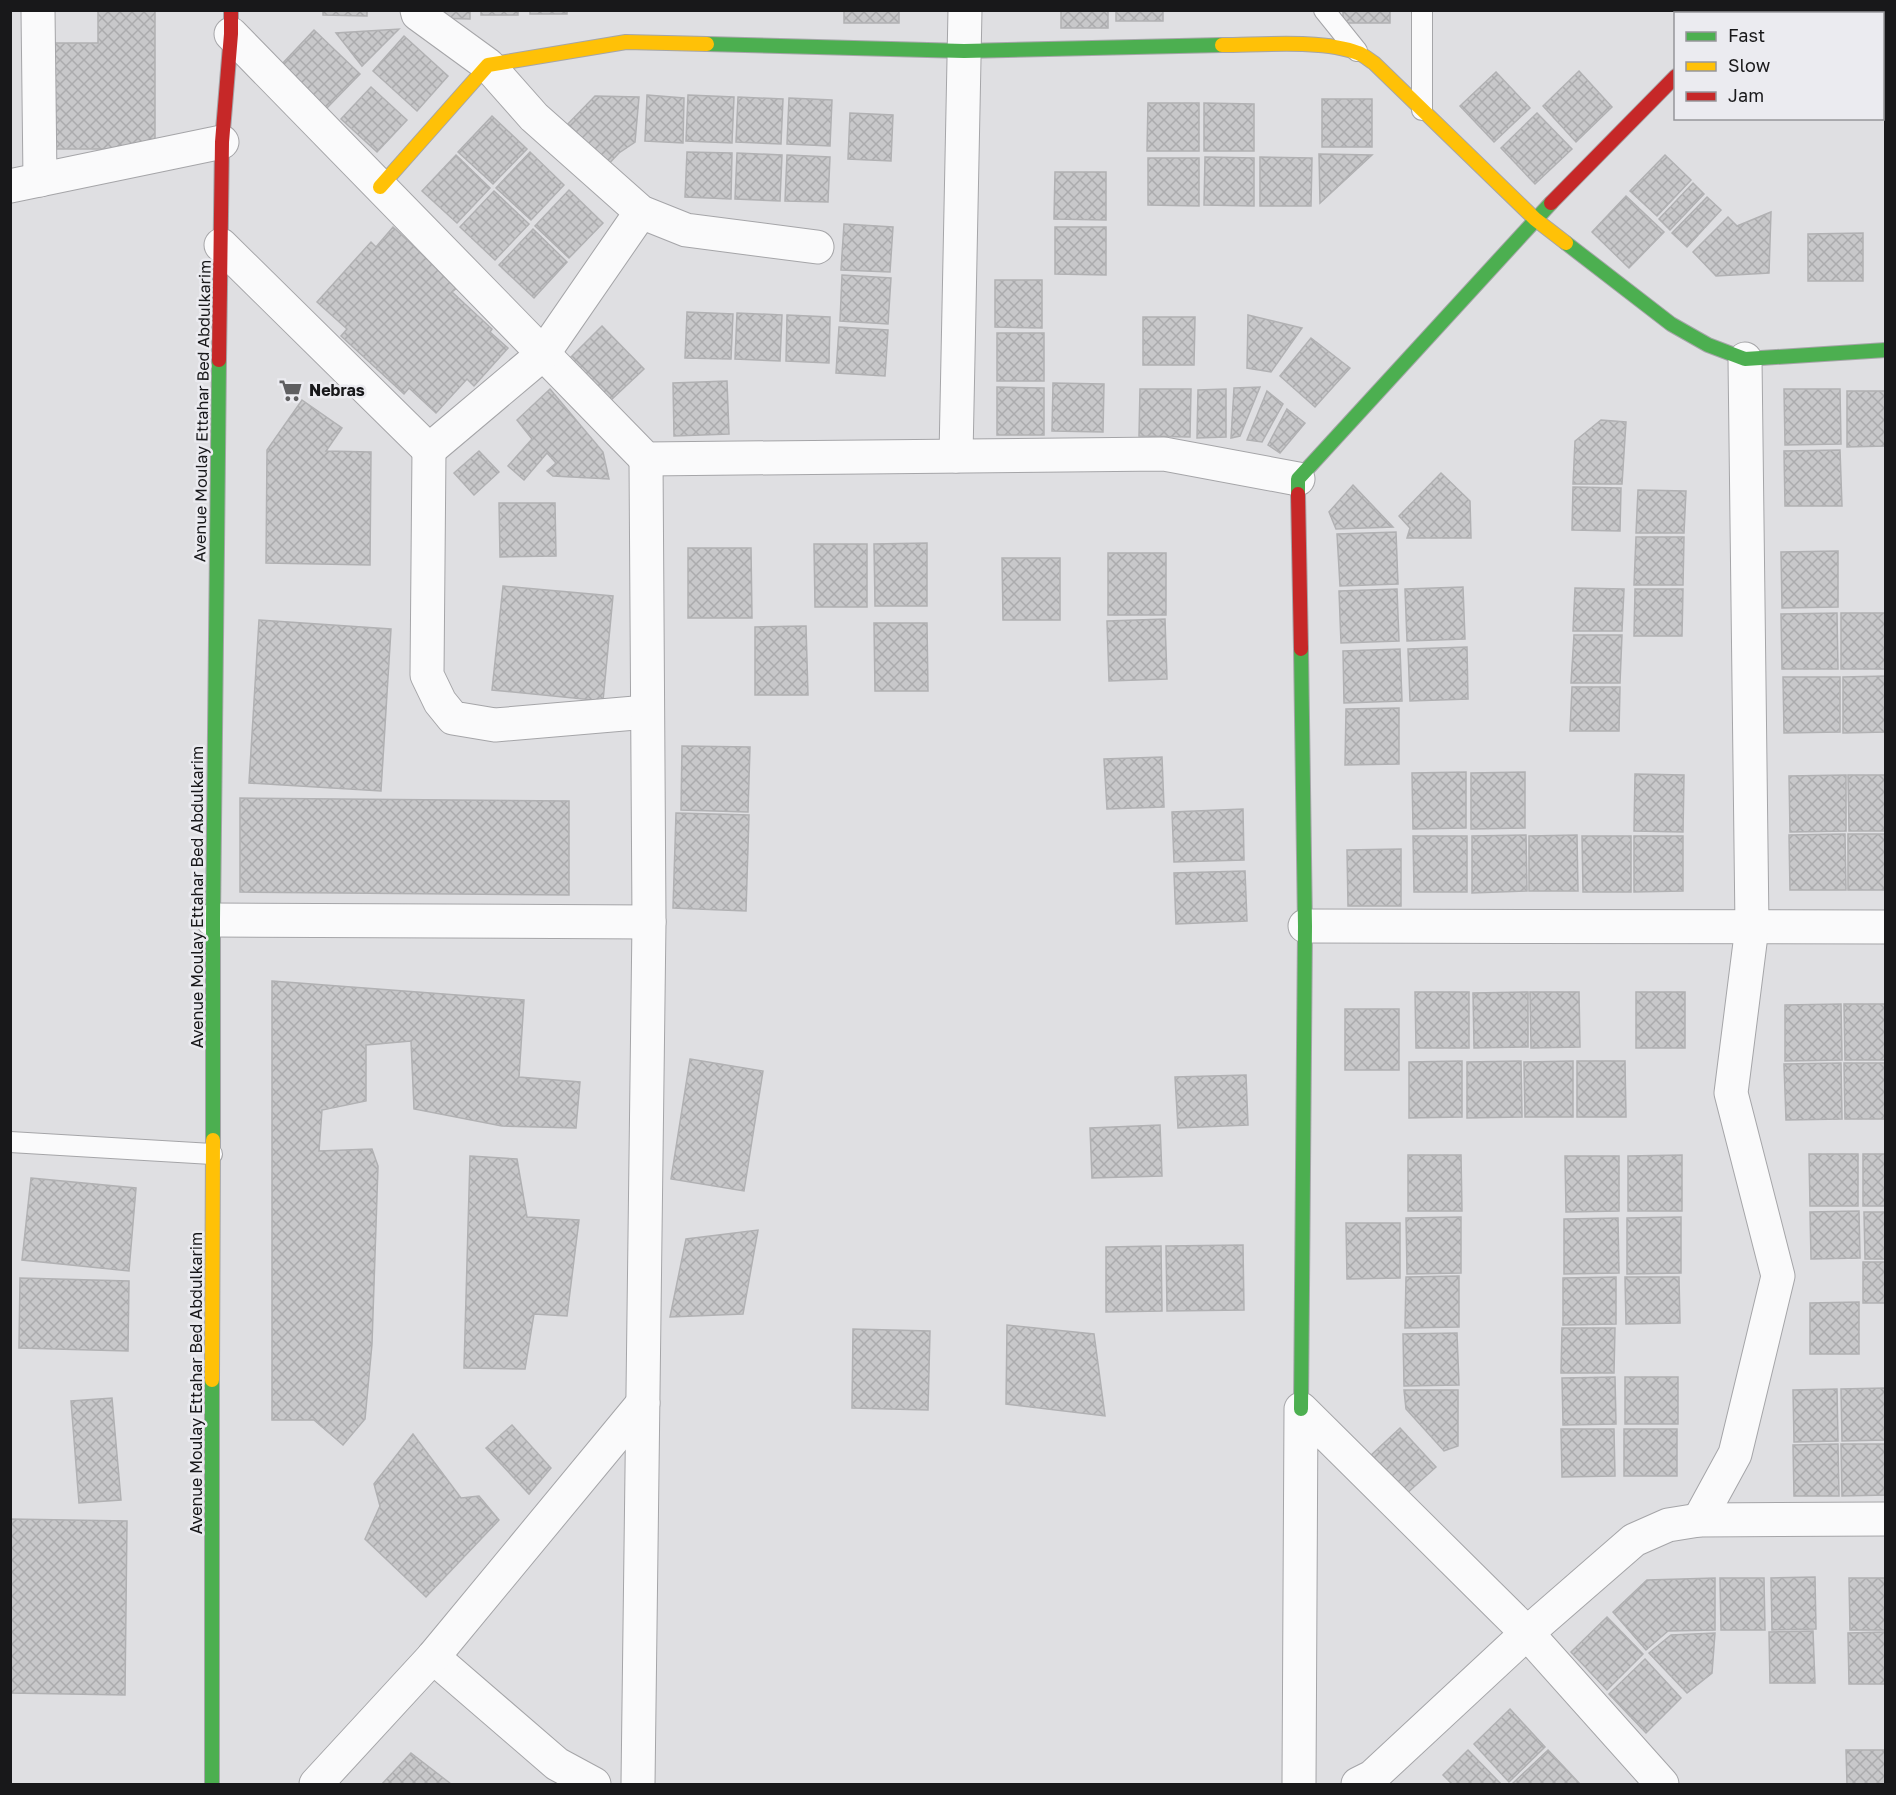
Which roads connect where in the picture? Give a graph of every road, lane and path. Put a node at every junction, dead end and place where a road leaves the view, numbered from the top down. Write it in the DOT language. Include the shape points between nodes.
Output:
graph roads {
  1 [pos="38,10"];
  2 [pos="417,10"];
  3 [pos="965,10"];
  4 [pos="1324,10"];
  5 [pos="1422,10"];
  6 [pos="231,22"];
  7 [pos="964,51"];
  8 [pos="1359,53"];
  9 [pos="488,65"];
  10 [pos="1674,78"];
  11 [pos="1422,110"];
  12 [pos="222,142"];
  13 [pos="25,183"];
  14 [pos="380,187"];
  15 [pos="641,212"];
  16 [pos="1535,219"];
  17 [pos="221,245"];
  18 [pos="818,248"];
  19 [pos="1886,350"];
  20 [pos="543,354"];
  21 [pos="1745,358"];
  22 [pos="429,450"];
  23 [pos="956,456"];
  24 [pos="646,459"];
  25 [pos="1298,479"];
  26 [pos="647,712"];
  27 [pos="213,920"];
  28 [pos="649,922"];
  29 [pos="1305,926"];
  30 [pos="1752,927"];
  31 [pos="1886,927"];
  32 [pos="10,1142"];
  33 [pos="212,1154"];
  34 [pos="642,1402"];
  35 [pos="1301,1409"];
  36 [pos="1886,1519"];
  37 [pos="1698,1520"];
  38 [pos="1527,1633"];
  39 [pos="434,1657"];
  40 [pos="212,1785"];
  41 [pos="316,1785"];
  42 [pos="594,1785"];
  43 [pos="638,1785"];
  44 [pos="1299,1785"];
  45 [pos="1358,1785"];
  46 [pos="1662,1785"];
  1 -- 13 [label="street"];
  2 -- 9 [label="street"];
  3 -- 7 [label="street"];
  4 -- 8 [label="lane"];
  5 -- 11 [label="lane"];
  6 -- 12 [label="street, Avenue Moulay Ettahar Bed Abdulkarim"];
  6 -- 14 [label="street"];
  7 -- 8 [label="street" via="1287,44"];
  7 -- 9 [label="street" via="626,42"];
  7 -- 23 [label="street"];
  8 -- 11 [label="street"];
  9 -- 14 [label="street"];
  9 -- 15 [label="street" via="534,117"];
  10 -- 16 [label="street"];
  11 -- 16 [label="street"];
  12 -- 13 [label="street"];
  12 -- 17 [label="street, Avenue Moulay Ettahar Bed Abdulkarim"];
  14 -- 20 [label="street"];
  15 -- 18 [label="street" via="686,230"];
  15 -- 20 [label="street"];
  16 -- 21 [label="street" via="1671,324 1708,345"];
  16 -- 25 [label="street"];
  17 -- 22 [label="street"];
  17 -- 27 [label="street, Avenue Moulay Ettahar Bed Abdulkarim"];
  19 -- 21 [label="street"];
  20 -- 22 [label="street"];
  20 -- 24 [label="street"];
  21 -- 30 [label="street"];
  22 -- 26 [label="street" via="426,675 453,718 495,725"];
  23 -- 24 [label="street"];
  23 -- 25 [label="street" via="1164,454"];
  24 -- 26 [label="street"];
  25 -- 29 [label="street"];
  26 -- 28 [label="street"];
  27 -- 28 [label="street"];
  27 -- 33 [label="street, Avenue Moulay Ettahar Bed Abdulkarim"];
  28 -- 34 [label="street"];
  29 -- 30 [label="street"];
  29 -- 35 [label="street"];
  30 -- 31 [label="street"];
  30 -- 37 [label="street" via="1731,1093 1778,1276 1735,1454"];
  32 -- 33 [label="lane"];
  33 -- 40 [label="street, Avenue Moulay Ettahar Bed Abdulkarim"];
  34 -- 39 [label="street"];
  34 -- 43 [label="street"];
  35 -- 38 [label="street"];
  35 -- 44 [label="street"];
  36 -- 37 [label="street"];
  37 -- 38 [label="street" via="1668,1525 1634,1540"];
  38 -- 45 [label="street" via="1371,1778"];
  38 -- 46 [label="street"];
  39 -- 41 [label="street"];
  39 -- 42 [label="street" via="557,1764"];
}
